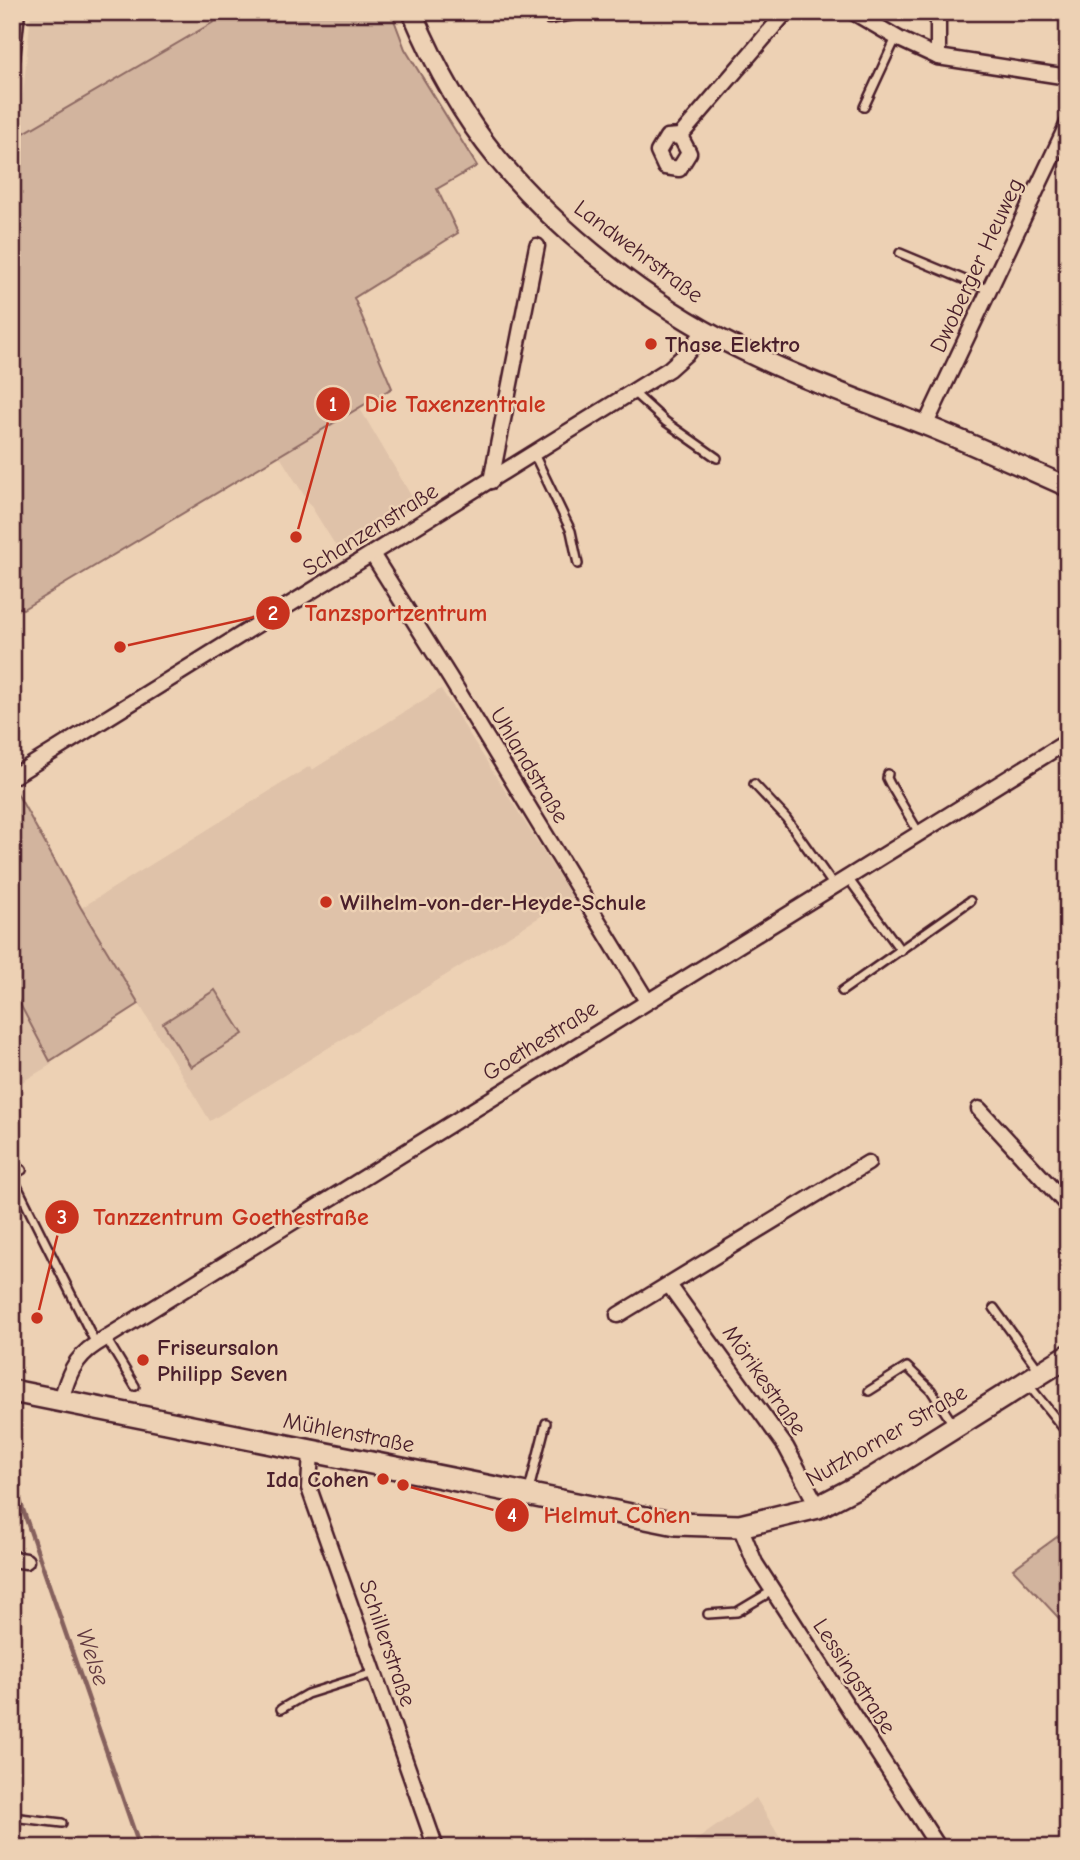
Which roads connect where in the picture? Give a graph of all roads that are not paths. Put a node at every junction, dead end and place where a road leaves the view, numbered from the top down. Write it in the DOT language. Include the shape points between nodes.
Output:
graph roads {
  1 [pos="17,12"];
  2 [pos="412,12"];
  3 [pos="543,12"];
  4 [pos="574,12"];
  5 [pos="786,12"];
  6 [pos="853,12"];
  7 [pos="939,12"];
  8 [pos="896,38"];
  9 [pos="937,57"];
  10 [pos="12,59"];
  11 [pos="1068,77"];
  12 [pos="864,107"];
  13 [pos="1068,122"];
  14 [pos="680,136"];
  15 [pos="537,246"];
  16 [pos="900,254"];
  17 [pos="989,290"];
  18 [pos="705,330"];
  19 [pos="633,392"];
  20 [pos="925,426"];
  21 [pos="534,454"];
  22 [pos="717,458"];
  23 [pos="491,481"];
  24 [pos="1068,487"];
  25 [pos="372,554"];
  26 [pos="578,564"];
  27 [pos="1068,741"];
  28 [pos="888,774"];
  29 [pos="12,777"];
  30 [pos="754,784"];
  31 [pos="919,833"];
  32 [pos="848,877"];
  33 [pos="834,886"];
  34 [pos="970,901"];
  35 [pos="901,951"];
  36 [pos="842,991"];
  37 [pos="646,1001"];
  38 [pos="979,1110"];
  39 [pos="869,1163"];
  40 [pos="22,1170"];
  41 [pos="12,1176"];
  42 [pos="1068,1206"];
  43 [pos="669,1285"];
  44 [pos="994,1308"];
  45 [pos="618,1315"];
  46 [pos="101,1340"];
  47 [pos="1068,1356"];
  48 [pos="1034,1378"];
  49 [pos="135,1385"];
  50 [pos="12,1391"];
  51 [pos="869,1391"];
  52 [pos="61,1400"];
  53 [pos="546,1423"];
  54 [pos="955,1427"];
  55 [pos="1068,1434"];
  56 [pos="311,1451"];
  57 [pos="528,1494"];
  58 [pos="818,1507"];
  59 [pos="676,1524"];
  60 [pos="740,1526"];
  61 [pos="773,1590"];
  62 [pos="708,1614"];
  63 [pos="374,1673"];
  64 [pos="281,1709"];
  65 [pos="12,1817"];
  66 [pos="62,1823"];
  67 [pos="436,1848"];
  68 [pos="939,1848"];
  1 -- 10 [label="street"];
  2 -- 18 [label="street, Landwehrstraße" via="459,105 497,158 544,209 597,255"];
  3 -- 4 [label="street" via="550,16"];
  5 -- 14 [label="street"];
  6 -- 8 [label="street"];
  7 -- 9 [label="street"];
  8 -- 9 [label="street"];
  8 -- 12 [label="lane"];
  9 -- 11 [label="street"];
  13 -- 17 [label="street, Dwoberger Heuweg"];
  15 -- 23 [label="street"];
  16 -- 17 [label="lane"];
  17 -- 20 [label="street, Dwoberger Heuweg"];
  18 -- 19 [label="street, Schanzenstraße" via="669,369"];
  18 -- 20 [label="street, Landwehrstraße" via="811,382"];
  19 -- 21 [label="street, Schanzenstraße"];
  19 -- 22 [label="lane"];
  20 -- 24 [label="street, Landwehrstraße"];
  21 -- 23 [label="street, Schanzenstraße"];
  21 -- 26 [label="lane" via="570,531"];
  23 -- 25 [label="street, Schanzenstraße"];
  25 -- 29 [label="street, Schanzenstraße"];
  25 -- 37 [label="street, Uhlandstraße"];
  27 -- 31 [label="street, Goethestraße"];
  28 -- 31 [label="lane"];
  30 -- 33 [label="lane" via="786,818"];
  31 -- 32 [label="street, Goethestraße"];
  32 -- 33 [label="street, Goethestraße"];
  32 -- 35 [label="lane"];
  33 -- 37 [label="street, Goethestraße"];
  34 -- 35 [label="lane"];
  35 -- 36 [label="lane"];
  37 -- 46 [label="street, Goethestraße"];
  38 -- 42 [label="street"];
  39 -- 43 [label="street"];
  40 -- 41 [label="lane"];
  41 -- 46 [label="lane"];
  43 -- 45 [label="street"];
  43 -- 58 [label="street, Mörikestraße" via="786,1447"];
  44 -- 48 [label="lane"];
  46 -- 49 [label="lane"];
  46 -- 52 [label="street, Goethestraße" via="75,1362"];
  47 -- 48 [label="main road, Nutzhorner Straße"];
  48 -- 54 [label="main road, Nutzhorner Straße"];
  48 -- 55 [label="lane"];
  50 -- 52 [label="main road, Mühlenstraße"];
  51 -- 54 [label="lane" via="907,1367 932,1390"];
  52 -- 56 [label="main road, Mühlenstraße"];
  53 -- 57 [label="lane"];
  54 -- 58 [label="main road, Nutzhorner Straße"];
  56 -- 57 [label="main road, Mühlenstraße"];
  56 -- 63 [label="street, Schillerstraße" via="309,1488"];
  57 -- 59 [label="main road, Mühlenstraße"];
  58 -- 60 [label="main road, Nutzhorner Straße"];
  59 -- 60 [label="main road, Nutzhorner Straße"];
  60 -- 61 [label="street, Lessingstraße" via="755,1563"];
  61 -- 62 [label="lane" via="737,1612"];
  61 -- 68 [label="street, Lessingstraße"];
  63 -- 64 [label="lane" via="307,1693"];
  63 -- 67 [label="street, Schillerstraße"];
  65 -- 66 [label="lane"];
}
